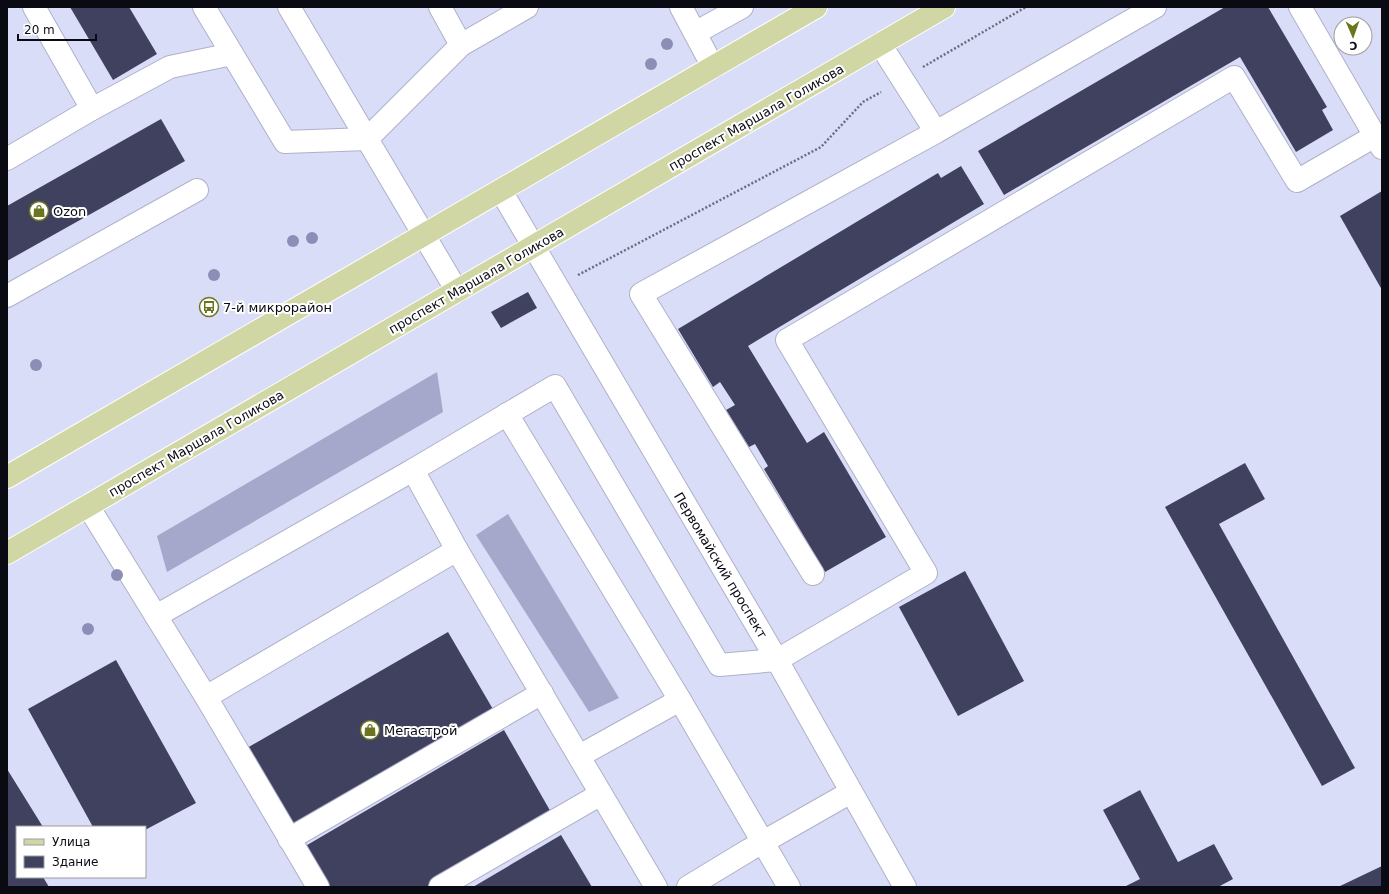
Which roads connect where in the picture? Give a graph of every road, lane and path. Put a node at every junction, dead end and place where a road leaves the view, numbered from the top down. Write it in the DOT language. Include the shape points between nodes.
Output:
graph roads {
  1 [pos="34,7"];
  2 [pos="204,7"];
  3 [pos="289,7"];
  4 [pos="440,7"];
  5 [pos="526,7"];
  6 [pos="681,7"];
  7 [pos="742,7"];
  8 [pos="816,7"];
  9 [pos="944,7"];
  10 [pos="1026,7"];
  11 [pos="1155,7"];
  12 [pos="1300,7"];
  13 [pos="695,33"];
  14 [pos="880,44"];
  15 [pos="461,45"];
  16 [pos="232,54"];
  17 [pos="713,67"];
  18 [pos="903,79"];
  19 [pos="92,109"];
  20 [pos="936,132"];
  21 [pos="367,139"];
  22 [pos="1378,142"];
  23 [pos="7,159"];
  24 [pos="197,190"];
  25 [pos="501,191"];
  26 [pos="424,236"];
  27 [pos="533,246"];
  28 [pos="556,287"];
  29 [pos="457,291"];
  30 [pos="7,296"];
  31 [pos="507,414"];
  32 [pos="413,470"];
  33 [pos="7,476"];
  34 [pos="88,506"];
  35 [pos="458,550"];
  36 [pos="7,553"];
  37 [pos="813,574"];
  38 [pos="156,616"];
  39 [pos="777,660"];
  40 [pos="542,693"];
  41 [pos="206,697"];
  42 [pos="680,700"];
  43 [pos="579,756"];
  44 [pos="851,792"];
  45 [pos="601,794"];
  46 [pos="289,839"];
  47 [pos="763,842"];
  48 [pos="318,887"];
  49 [pos="440,887"];
  50 [pos="656,887"];
  51 [pos="688,887"];
  52 [pos="789,887"];
  53 [pos="905,887"];
  1 -- 19 [label="street"];
  2 -- 16 [label="street"];
  3 -- 21 [label="street"];
  4 -- 15 [label="street"];
  5 -- 15 [label="street"];
  6 -- 13 [label="street"];
  7 -- 13 [label="street"];
  8 -- 17 [label="main road"];
  9 -- 14 [label="main road, проспект Маршала Голикова"];
  10 -- 18 [label="path"];
  11 -- 20 [label="street"];
  12 -- 22 [label="street"];
  13 -- 17 [label="street"];
  14 -- 18 [label="street"];
  14 -- 27 [label="main road, проспект Маршала Голикова"];
  15 -- 21 [label="street"];
  16 -- 19 [label="street" via="170,67"];
  16 -- 21 [label="street" via="285,142"];
  17 -- 25 [label="main road"];
  18 -- 20 [label="street"];
  18 -- 28 [label="path" via="864,102 821,147"];
  19 -- 23 [label="street"];
  20 -- 37 [label="street" via="641,294"];
  21 -- 26 [label="street"];
  22 -- 39 [label="street" via="1296,181 1234,77 787,340 926,573"];
  24 -- 30 [label="street"];
  25 -- 26 [label="main road"];
  25 -- 27 [label="street, Первомайский проспект"];
  26 -- 29 [label="street"];
  26 -- 33 [label="main road"];
  27 -- 28 [label="street, Первомайский проспект"];
  27 -- 29 [label="main road, проспект Маршала Голикова"];
  28 -- 39 [label="street, Первомайский проспект"];
  29 -- 34 [label="main road, проспект Маршала Голикова"];
  31 -- 32 [label="street"];
  31 -- 39 [label="street" via="555,386 719,665"];
  31 -- 42 [label="street"];
  32 -- 35 [label="street"];
  32 -- 38 [label="street"];
  34 -- 36 [label="main road, проспект Маршала Голикова"];
  34 -- 38 [label="street"];
  35 -- 40 [label="street"];
  35 -- 41 [label="street"];
  38 -- 41 [label="street"];
  39 -- 44 [label="street, Первомайский проспект"];
  40 -- 43 [label="street"];
  40 -- 46 [label="street"];
  41 -- 46 [label="street"];
  42 -- 43 [label="street"];
  42 -- 47 [label="street"];
  43 -- 45 [label="street"];
  44 -- 47 [label="street"];
  44 -- 53 [label="street, Первомайский проспект"];
  45 -- 49 [label="street"];
  45 -- 50 [label="street"];
  46 -- 48 [label="street"];
  47 -- 51 [label="street"];
  47 -- 52 [label="street"];
}
